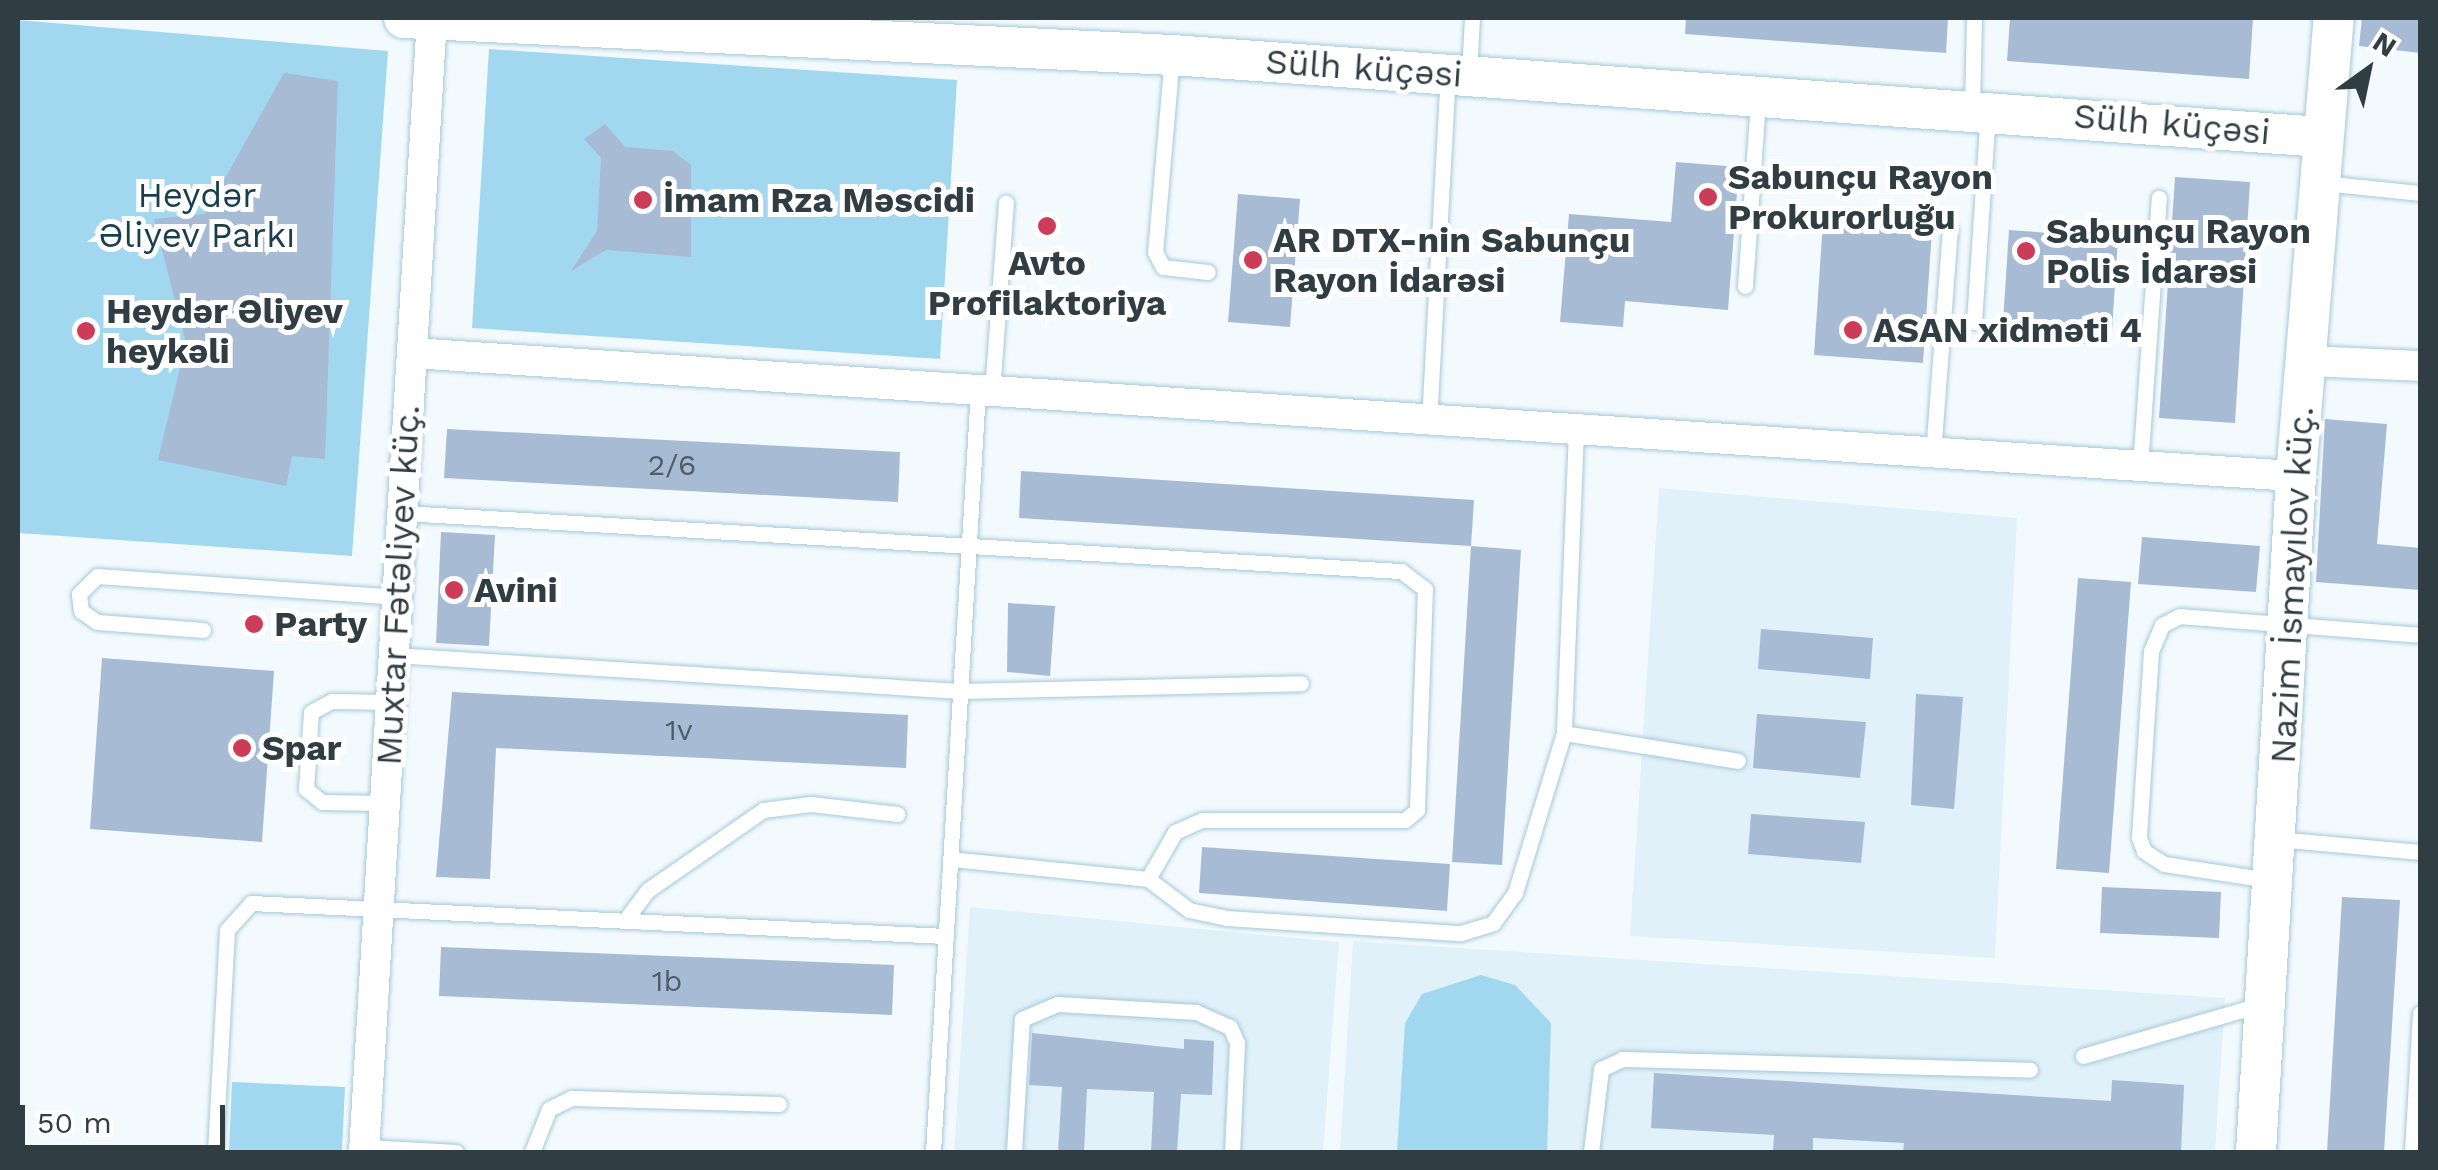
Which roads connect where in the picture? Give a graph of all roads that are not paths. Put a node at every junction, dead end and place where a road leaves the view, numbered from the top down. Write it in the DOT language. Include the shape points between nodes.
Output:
graph roads {
  1 [pos="423,18"];
  2 [pos="1472,18"];
  3 [pos="1974,18"];
  4 [pos="2334,18"];
  5 [pos="542,21"];
  6 [pos="792,26"];
  7 [pos="907,29"];
  8 [pos="1172,55"];
  9 [pos="1459,75"];
  10 [pos="1759,95"];
  11 [pos="1980,108"];
  12 [pos="2323,137"];
  13 [pos="2319,182"];
  14 [pos="2420,193"];
  15 [pos="2159,198"];
  16 [pos="1006,203"];
  17 [pos="1950,230"];
  18 [pos="1208,272"];
  19 [pos="1745,286"];
  20 [pos="1974,322"];
  21 [pos="412,353"];
  22 [pos="2306,361"];
  23 [pos="2420,366"];
  24 [pos="985,391"];
  25 [pos="1429,422"];
  26 [pos="1576,431"];
  27 [pos="1933,454"];
  28 [pos="2140,467"];
  29 [pos="2296,476"];
  30 [pos="402,513"];
  31 [pos="968,545"];
  32 [pos="398,596"];
  33 [pos="2289,628"];
  34 [pos="203,630"];
  35 [pos="2420,635"];
  36 [pos="394,656"];
  37 [pos="1301,683"];
  38 [pos="960,690"];
  39 [pos="391,702"];
  40 [pos="1564,733"];
  41 [pos="1738,761"];
  42 [pos="385,804"];
  43 [pos="897,814"];
  44 [pos="2277,839"];
  45 [pos="2420,852"];
  46 [pos="950,859"];
  47 [pos="1148,879"];
  48 [pos="2274,881"];
  49 [pos="379,908"];
  50 [pos="626,920"];
  51 [pos="945,936"];
  52 [pos="2263,1004"];
  53 [pos="2420,1013"];
  54 [pos="2083,1056"];
  55 [pos="2030,1070"];
  56 [pos="780,1104"];
  57 [pos="364,1150"];
  58 [pos="215,1152"];
  59 [pos="456,1152"];
  60 [pos="532,1152"];
  61 [pos="932,1152"];
  62 [pos="1014,1152"];
  63 [pos="1232,1152"];
  64 [pos="1592,1152"];
  65 [pos="2256,1152"];
  66 [pos="2412,1152"];
  1 -- 5 [label="street, Sülh küçəsi"];
  1 -- 21 [label="street, Muxtar Fətəliyev küç."];
  2 -- 9 [label="lane"];
  3 -- 11 [label="lane"];
  4 -- 12 [label="street, Nazim İsmayılov küç."];
  5 -- 6 [label="street, Sülh küçəsi"];
  6 -- 7 [label="street, Sülh küçəsi"];
  7 -- 8 [label="street, Sülh küçəsi"];
  8 -- 9 [label="street, Sülh küçəsi"];
  8 -- 18 [label="lane" via="1155,252 1163,267"];
  9 -- 10 [label="street, Sülh küçəsi"];
  9 -- 25 [label="lane"];
  10 -- 11 [label="street, Sülh küçəsi"];
  10 -- 19 [label="lane"];
  11 -- 12 [label="street, Sülh küçəsi"];
  11 -- 20 [label="lane"];
  12 -- 13 [label="street, Nazim İsmayılov küç."];
  13 -- 14 [label="lane"];
  13 -- 22 [label="street, Nazim İsmayılov küç."];
  15 -- 28 [label="lane"];
  16 -- 24 [label="lane"];
  17 -- 27 [label="lane"];
  21 -- 24 [label="street"];
  21 -- 30 [label="street, Muxtar Fətəliyev küç."];
  22 -- 23 [label="street"];
  22 -- 29 [label="street, Nazim İsmayılov küç."];
  24 -- 25 [label="street"];
  24 -- 31 [label="lane"];
  25 -- 26 [label="street"];
  26 -- 27 [label="street"];
  26 -- 40 [label="lane"];
  27 -- 28 [label="street"];
  28 -- 29 [label="street"];
  29 -- 33 [label="street, Nazim İsmayılov küç."];
  30 -- 31 [label="lane"];
  30 -- 32 [label="street, Muxtar Fətəliyev küç."];
  31 -- 38 [label="lane"];
  31 -- 47 [label="lane" via="1400,571 1425,589 1417,810 1394,826 1202,820 1175,832"];
  32 -- 34 [label="lane" via="97,576 79,594 81,611 97,622"];
  32 -- 36 [label="street, Muxtar Fətəliyev küç."];
  33 -- 35 [label="lane"];
  33 -- 44 [label="street, Nazim İsmayılov küç."];
  33 -- 48 [label="lane" via="2180,616 2162,625 2152,652 2139,836 2164,864"];
  36 -- 38 [label="lane"];
  36 -- 39 [label="street, Muxtar Fətəliyev küç."];
  37 -- 38 [label="lane"];
  38 -- 46 [label="lane"];
  39 -- 42 [label="street, Muxtar Fətəliyev küç."];
  39 -- 42 [label="lane" via="332,701 311,712 306,789 322,802"];
  40 -- 41 [label="lane"];
  40 -- 47 [label="lane" via="1516,893 1493,923 1461,933 1226,918 1188,910"];
  42 -- 49 [label="street, Muxtar Fətəliyev küç."];
  43 -- 50 [label="lane" via="811,804 763,810 648,890"];
  44 -- 45 [label="lane"];
  44 -- 48 [label="street, Nazim İsmayılov küç."];
  46 -- 47 [label="lane"];
  46 -- 51 [label="lane"];
  48 -- 52 [label="street, Nazim İsmayılov küç."];
  49 -- 50 [label="lane"];
  49 -- 57 [label="street, Muxtar Fətəliyev küç."];
  49 -- 58 [label="lane" via="251,903 235,912 227,930"];
  50 -- 51 [label="lane"];
  51 -- 61 [label="lane"];
  52 -- 54 [label="lane"];
  52 -- 65 [label="street, Nazim İsmayılov küç."];
  53 -- 66 [label="lane"];
  55 -- 64 [label="lane" via="1622,1058 1601,1069"];
  56 -- 60 [label="lane" via="572,1098 549,1109"];
  57 -- 59 [label="lane"];
  62 -- 63 [label="lane" via="1022,1019 1058,1004 1196,1012 1230,1027 1237,1043"];
}
